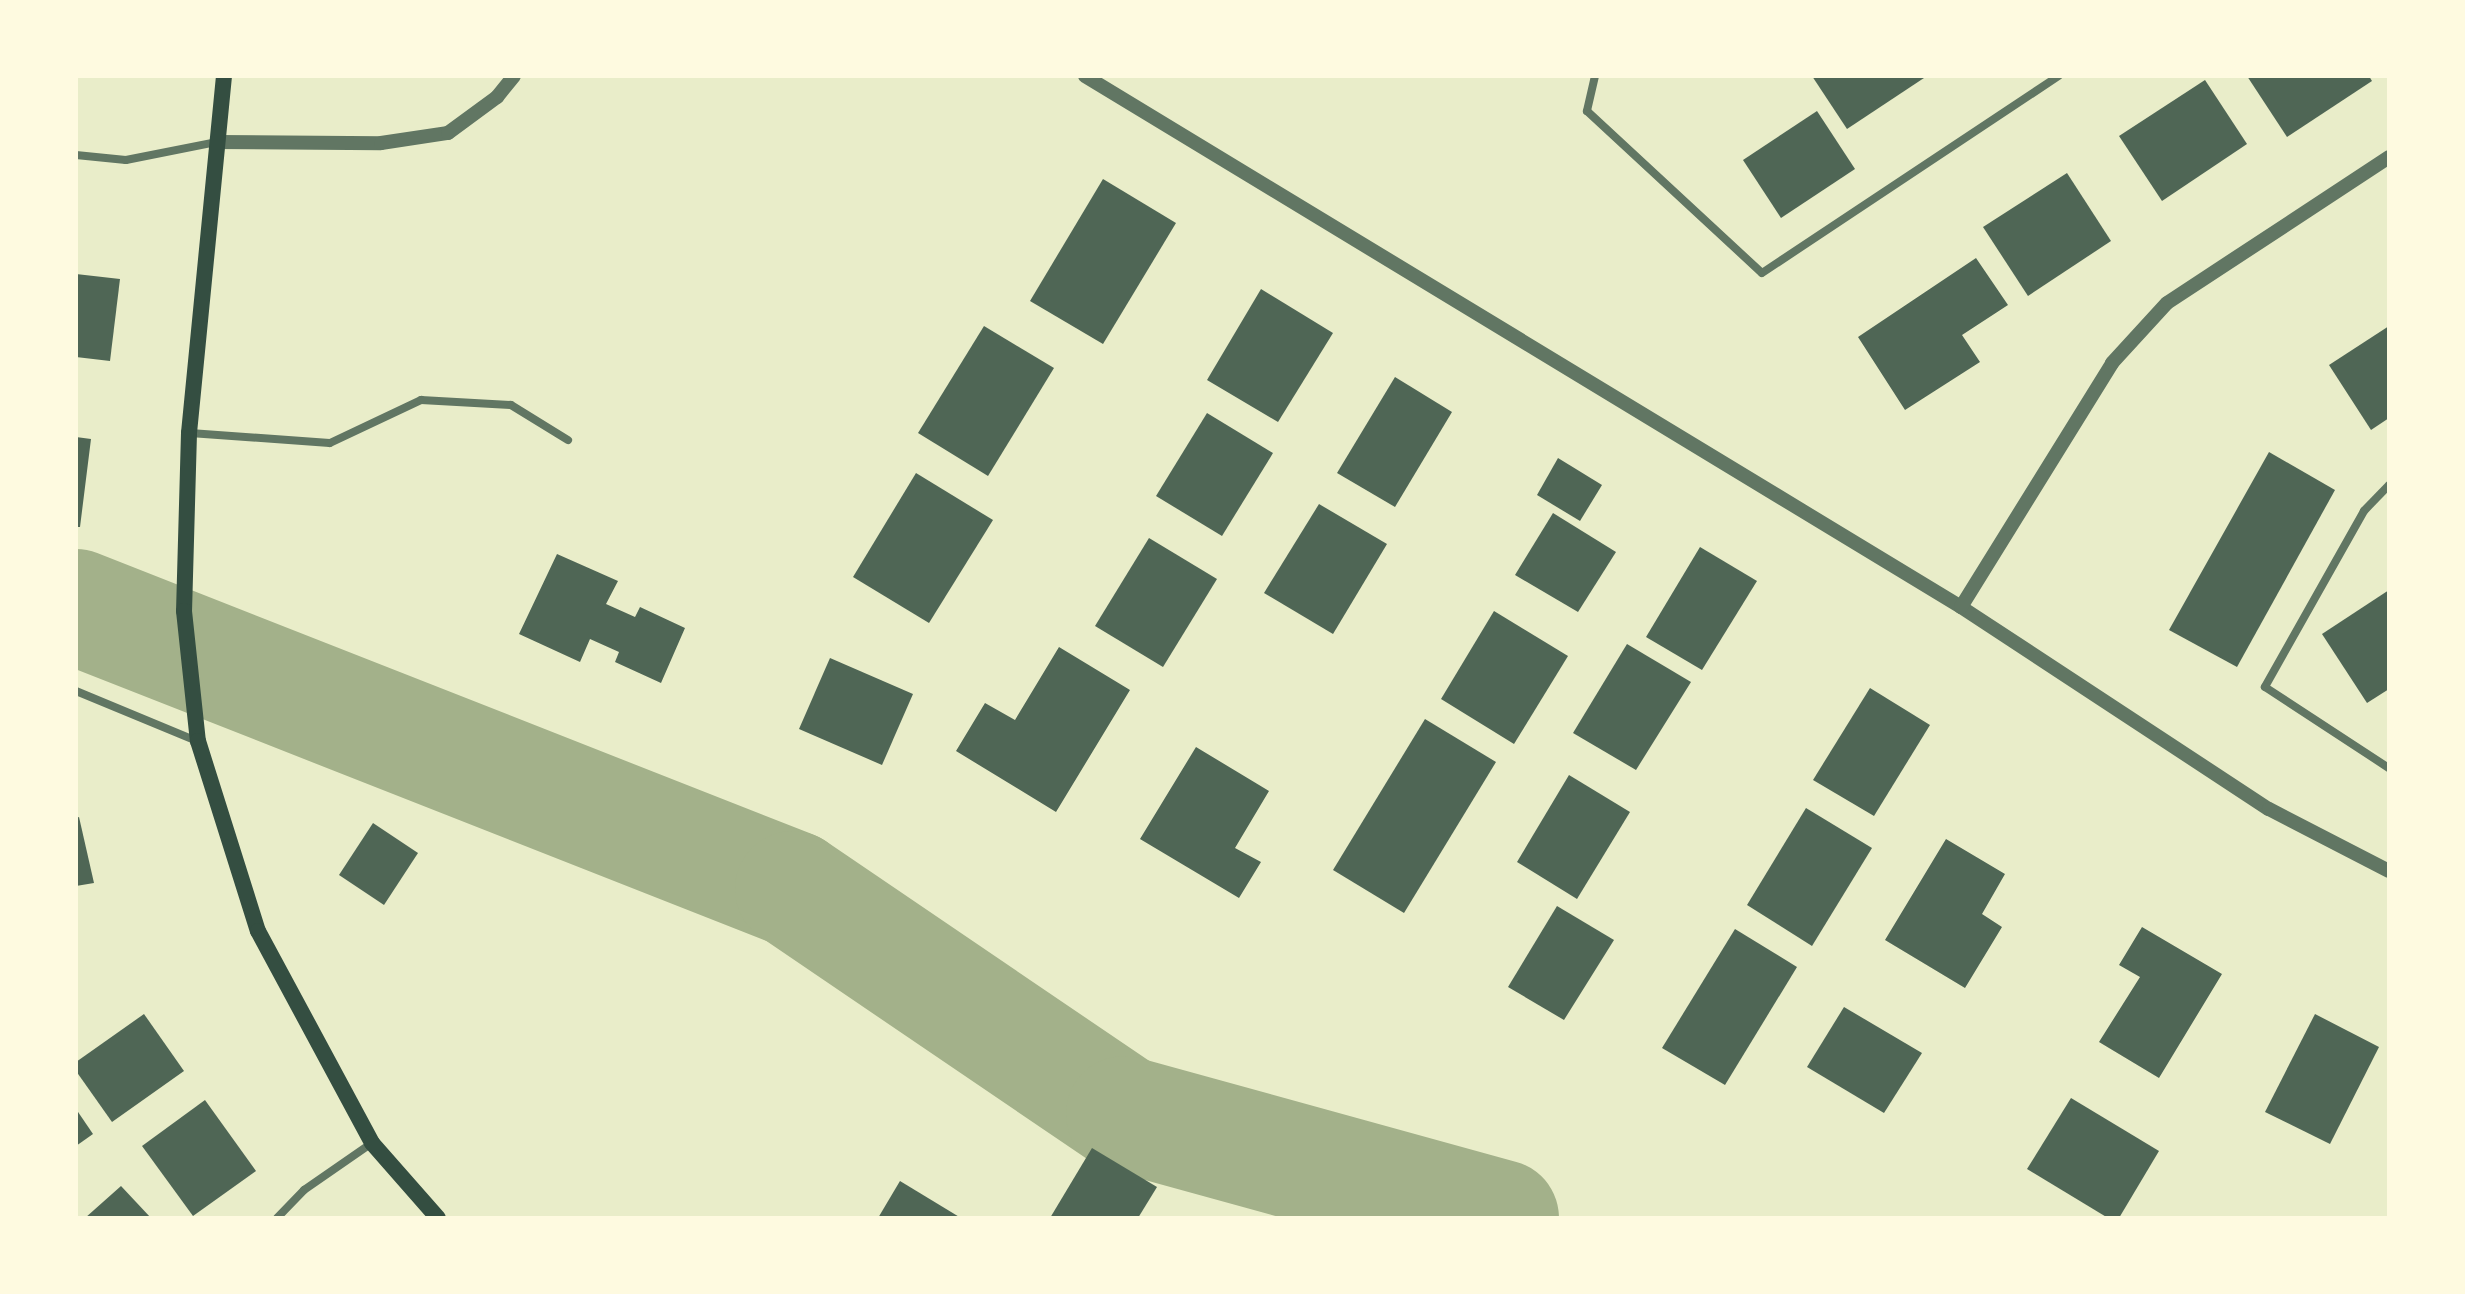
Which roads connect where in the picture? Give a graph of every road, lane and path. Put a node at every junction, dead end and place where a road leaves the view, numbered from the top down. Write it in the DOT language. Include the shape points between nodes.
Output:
graph roads {
  1 [pos="224,76"];
  2 [pos="514,76"];
  3 [pos="1085,76"];
  4 [pos="1595,76"];
  5 [pos="2059,76"];
  6 [pos="218,142"];
  7 [pos="76,155"];
  8 [pos="2389,157"];
  9 [pos="189,433"];
  10 [pos="568,440"];
  11 [pos="2389,485"];
  12 [pos="1961,607"];
  13 [pos="76,691"];
  14 [pos="198,741"];
  15 [pos="2389,768"];
  16 [pos="2389,871"];
  17 [pos="372,1143"];
  18 [pos="277,1218"];
  19 [pos="438,1218"];
  1 -- 6 [label="main road"];
  2 -- 6 [label="street" via="497,97 448,133 381,143"];
  3 -- 12 [label="street"];
  4 -- 5 [label="street" via="1587,111 1762,273"];
  6 -- 7 [label="street" via="126,160"];
  6 -- 9 [label="main road"];
  8 -- 12 [label="street" via="2167,303 2112,363"];
  9 -- 10 [label="street" via="330,443 421,400 511,405"];
  9 -- 14 [label="main road" via="184,611"];
  11 -- 15 [label="street" via="2364,511 2265,687"];
  12 -- 16 [label="street" via="2269,809"];
  13 -- 14 [label="street"];
  14 -- 17 [label="main road" via="258,931"];
  17 -- 18 [label="street" via="304,1190"];
  17 -- 19 [label="main road"];
}
